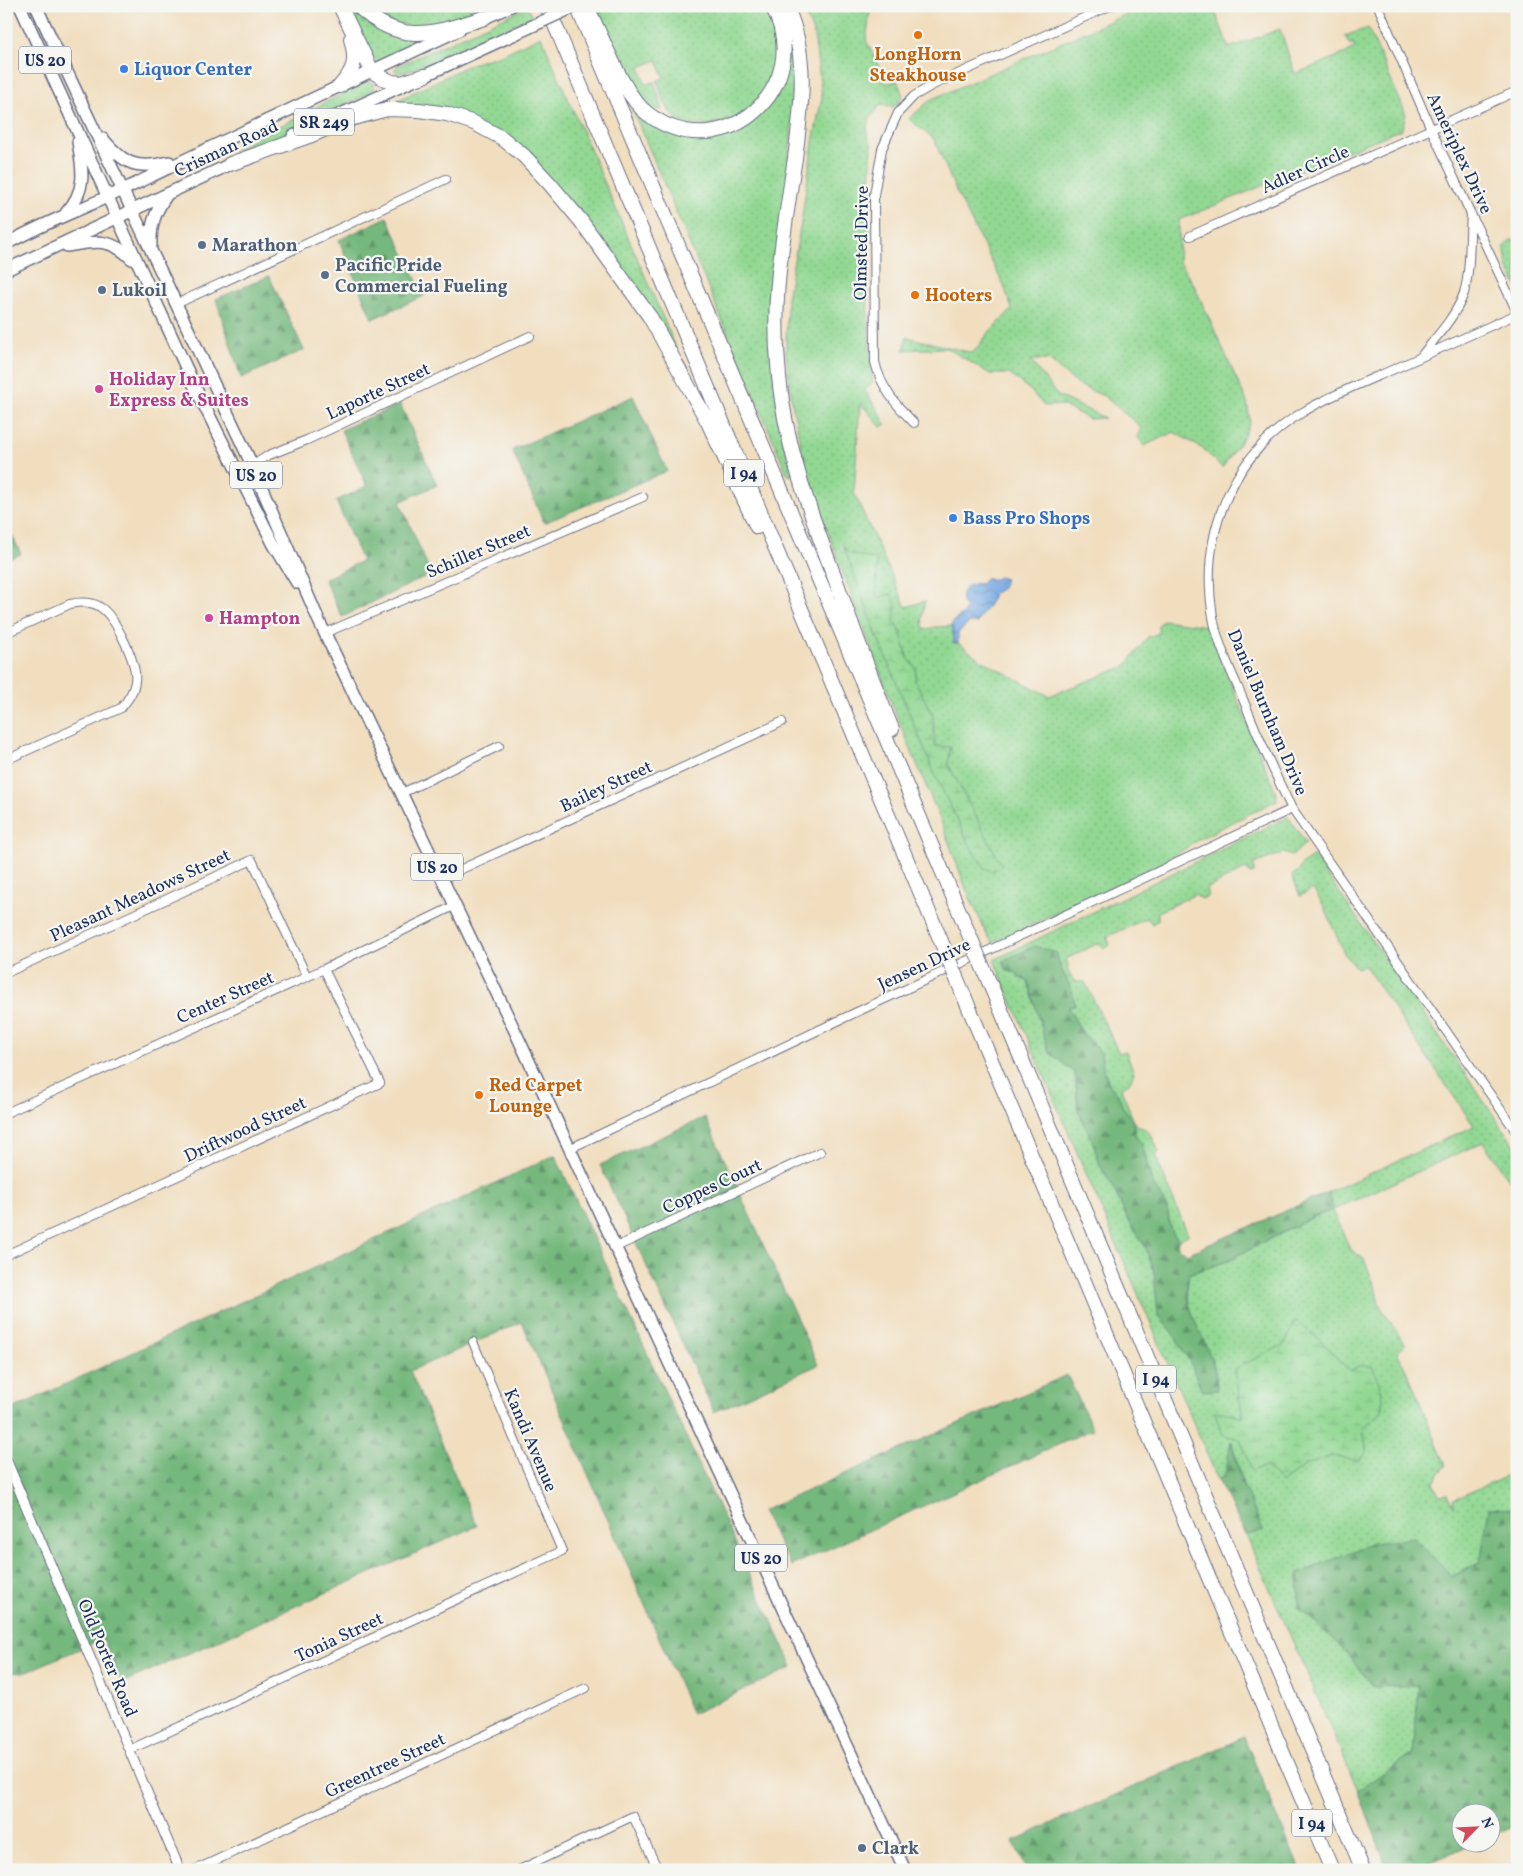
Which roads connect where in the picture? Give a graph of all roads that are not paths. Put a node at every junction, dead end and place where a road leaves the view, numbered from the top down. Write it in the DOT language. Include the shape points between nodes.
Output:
graph roads {
  1 [pos="20,6"];
  2 [pos="36,6"];
  3 [pos="358,6"];
  4 [pos="536,6"];
  5 [pos="547,6"];
  6 [pos="576,6"];
  7 [pos="586,6"];
  8 [pos="772,6"];
  9 [pos="786,6"];
  10 [pos="1110,6"];
  11 [pos="1378,6"];
  12 [pos="508,8"];
  13 [pos="342,10"];
  14 [pos="484,18"];
  15 [pos="372,71"];
  16 [pos="424,76"];
  17 [pos="340,86"];
  18 [pos="583,91"];
  19 [pos="1517,91"];
  20 [pos="70,114"];
  21 [pos="93,128"];
  22 [pos="1431,129"];
  23 [pos="188,157"];
  24 [pos="230,164"];
  25 [pos="446,179"];
  26 [pos="122,190"];
  27 [pos="167,195"];
  28 [pos="107,197"];
  29 [pos="133,211"];
  30 [pos="1471,212"];
  31 [pos="63,216"];
  32 [pos="116,218"];
  33 [pos="1190,236"];
  34 [pos="6,244"];
  35 [pos="53,248"];
  36 [pos="151,250"];
  37 [pos="139,265"];
  38 [pos="6,270"];
  39 [pos="176,304"];
  40 [pos="1517,313"];
  41 [pos="530,336"];
  42 [pos="1420,357"];
  43 [pos="914,424"];
  44 [pos="252,465"];
  45 [pos="239,474"];
  46 [pos="643,497"];
  47 [pos="319,621"];
  48 [pos="6,633"];
  49 [pos="325,633"];
  50 [pos="811,633"];
  51 [pos="782,722"];
  52 [pos="500,746"];
  53 [pos="6,760"];
  54 [pos="402,793"];
  55 [pos="1292,809"];
  56 [pos="442,878"];
  57 [pos="956,904"];
  58 [pos="456,905"];
  59 [pos="324,969"];
  60 [pos="6,973"];
  61 [pos="307,977"];
  62 [pos="6,1113"];
  63 [pos="1517,1133"];
  64 [pos="569,1149"];
  65 [pos="820,1152"];
  66 [pos="616,1247"];
  67 [pos="6,1254"];
  68 [pos="473,1342"];
  69 [pos="6,1459"];
  70 [pos="562,1551"];
  71 [pos="586,1688"];
  72 [pos="129,1750"];
  73 [pos="180,1870"];
  74 [pos="195,1870"];
  75 [pos="519,1870"];
  76 [pos="658,1870"];
  77 [pos="905,1870"];
  78 [pos="1332,1870"];
  79 [pos="1362,1870"];
  1 -- 20 [label="main road, US 20"];
  2 -- 21 [label="main road, US 20"];
  3 -- 14 [label="highway" via="375,21 394,30 416,34 436,32"];
  4 -- 18 [label="highway" via="554,46"];
  5 -- 18 [label="highway, I 94"];
  6 -- 16 [label="main road, Crisman Road / SR 249, bridge"];
  6 -- 57 [label="highway, I 94"];
  7 -- 8 [label="highway" via="634,100 663,124 701,133 740,123 756,112 780,78 784,44"];
  9 -- 57 [label="highway" via="798,41 803,81 777,298 779,376 786,428 809,510 880,699 929,817"];
  10 -- 43 [label="street, Olmsted Drive" via="933,85 914,96 898,113 882,149 874,195 874,356 883,388"];
  11 -- 22 [label="street, Ameriplex Drive"];
  12 -- 14 [label="main road, Crisman Road / SR 249"];
  13 -- 15 [label="highway"];
  13 -- 17 [label="highway" via="354,49 354,60 353,69"];
  14 -- 15 [label="main road, Crisman Road / SR 249"];
  15 -- 16 [label="highway" via="382,78 401,83"];
  15 -- 17 [label="main road, Crisman Road / SR 249"];
  16 -- 24 [label="main road, Crisman Road / SR 249"];
  17 -- 23 [label="main road, Crisman Road / SR 249"];
  18 -- 50 [label="highway, I 94"];
  19 -- 22 [label="street, Adler Circle"];
  20 -- 28 [label="main road, US 20"];
  20 -- 31 [label="main road" via="83,175 75,204"];
  21 -- 23 [label="main road" via="126,161 141,166"];
  21 -- 26 [label="main road, US 20"];
  22 -- 30 [label="street, Ameriplex Drive"];
  22 -- 33 [label="street, Adler Circle"];
  23 -- 26 [label="main road, Crisman Road / SR 249"];
  24 -- 27 [label="main road, Crisman Road / SR 249"];
  24 -- 50 [label="highway" via="350,119 387,109 447,114 474,123 524,156 581,221 650,317 708,422 753,520"];
  25 -- 39 [label="street"];
  26 -- 28 [label="main road, Crisman Road / SR 249"];
  26 -- 29 [label="main road, US 20"];
  27 -- 29 [label="main road, Crisman Road / SR 249"];
  27 -- 36 [label="main road" via="153,219"];
  28 -- 31 [label="main road, Crisman Road"];
  28 -- 32 [label="main road, US 20"];
  29 -- 32 [label="main road, Crisman Road / SR 249"];
  29 -- 36 [label="main road, US 20"];
  30 -- 40 [label="street, Ameriplex Drive"];
  30 -- 42 [label="street" via="1464,292 1446,324"];
  31 -- 34 [label="main road, Crisman Road"];
  32 -- 35 [label="main road, Crisman Road"];
  32 -- 37 [label="main road, US 20"];
  35 -- 37 [label="main road" via="96,241 109,243"];
  35 -- 38 [label="main road, Crisman Road"];
  36 -- 39 [label="main road, US 20"];
  37 -- 45 [label="main road, US 20"];
  39 -- 44 [label="main road, US 20"];
  40 -- 42 [label="street, Daniel Burnham Drive"];
  41 -- 44 [label="street, Laporte Street"];
  42 -- 55 [label="street, Daniel Burnham Drive" via="1325,400 1280,428 1259,447 1229,490 1214,532 1210,565 1213,618 1235,681"];
  44 -- 45 [label="street, Laporte Street"];
  44 -- 47 [label="main road, US 20"];
  45 -- 47 [label="main road, US 20" via="274,545"];
  46 -- 49 [label="street, Schiller Street"];
  47 -- 49 [label="main road, US 20"];
  48 -- 53 [label="street" via="62,607 80,602 99,606 112,619 134,665 135,681 128,700 121,708"];
  49 -- 54 [label="main road, US 20"];
  50 -- 78 [label="highway, I 94, bridge"];
  51 -- 56 [label="street, Bailey Street"];
  52 -- 54 [label="street"];
  54 -- 56 [label="main road, US 20"];
  55 -- 63 [label="street, Daniel Burnham Drive"];
  55 -- 64 [label="street, Jensen Drive"];
  56 -- 58 [label="main road, US 20"];
  57 -- 79 [label="highway, I 94, bridge"];
  58 -- 59 [label="street, Center Street"];
  58 -- 64 [label="main road, US 20"];
  59 -- 61 [label="street, Center Street"];
  59 -- 67 [label="street, Driftwood Street" via="380,1083"];
  60 -- 61 [label="street, Pleasant Meadows Street" via="252,860"];
  61 -- 62 [label="street, Center Street"];
  64 -- 66 [label="main road, US 20"];
  65 -- 66 [label="street, Coppes Court"];
  66 -- 77 [label="main road, US 20"];
  68 -- 70 [label="street, Kandi Avenue"];
  69 -- 72 [label="street, Old Porter Road"];
  70 -- 72 [label="street, Tonia Street"];
  71 -- 74 [label="street, Greentree Street"];
  72 -- 73 [label="street, Old Porter Road"];
  75 -- 76 [label="street" via="633,1816"];
}
